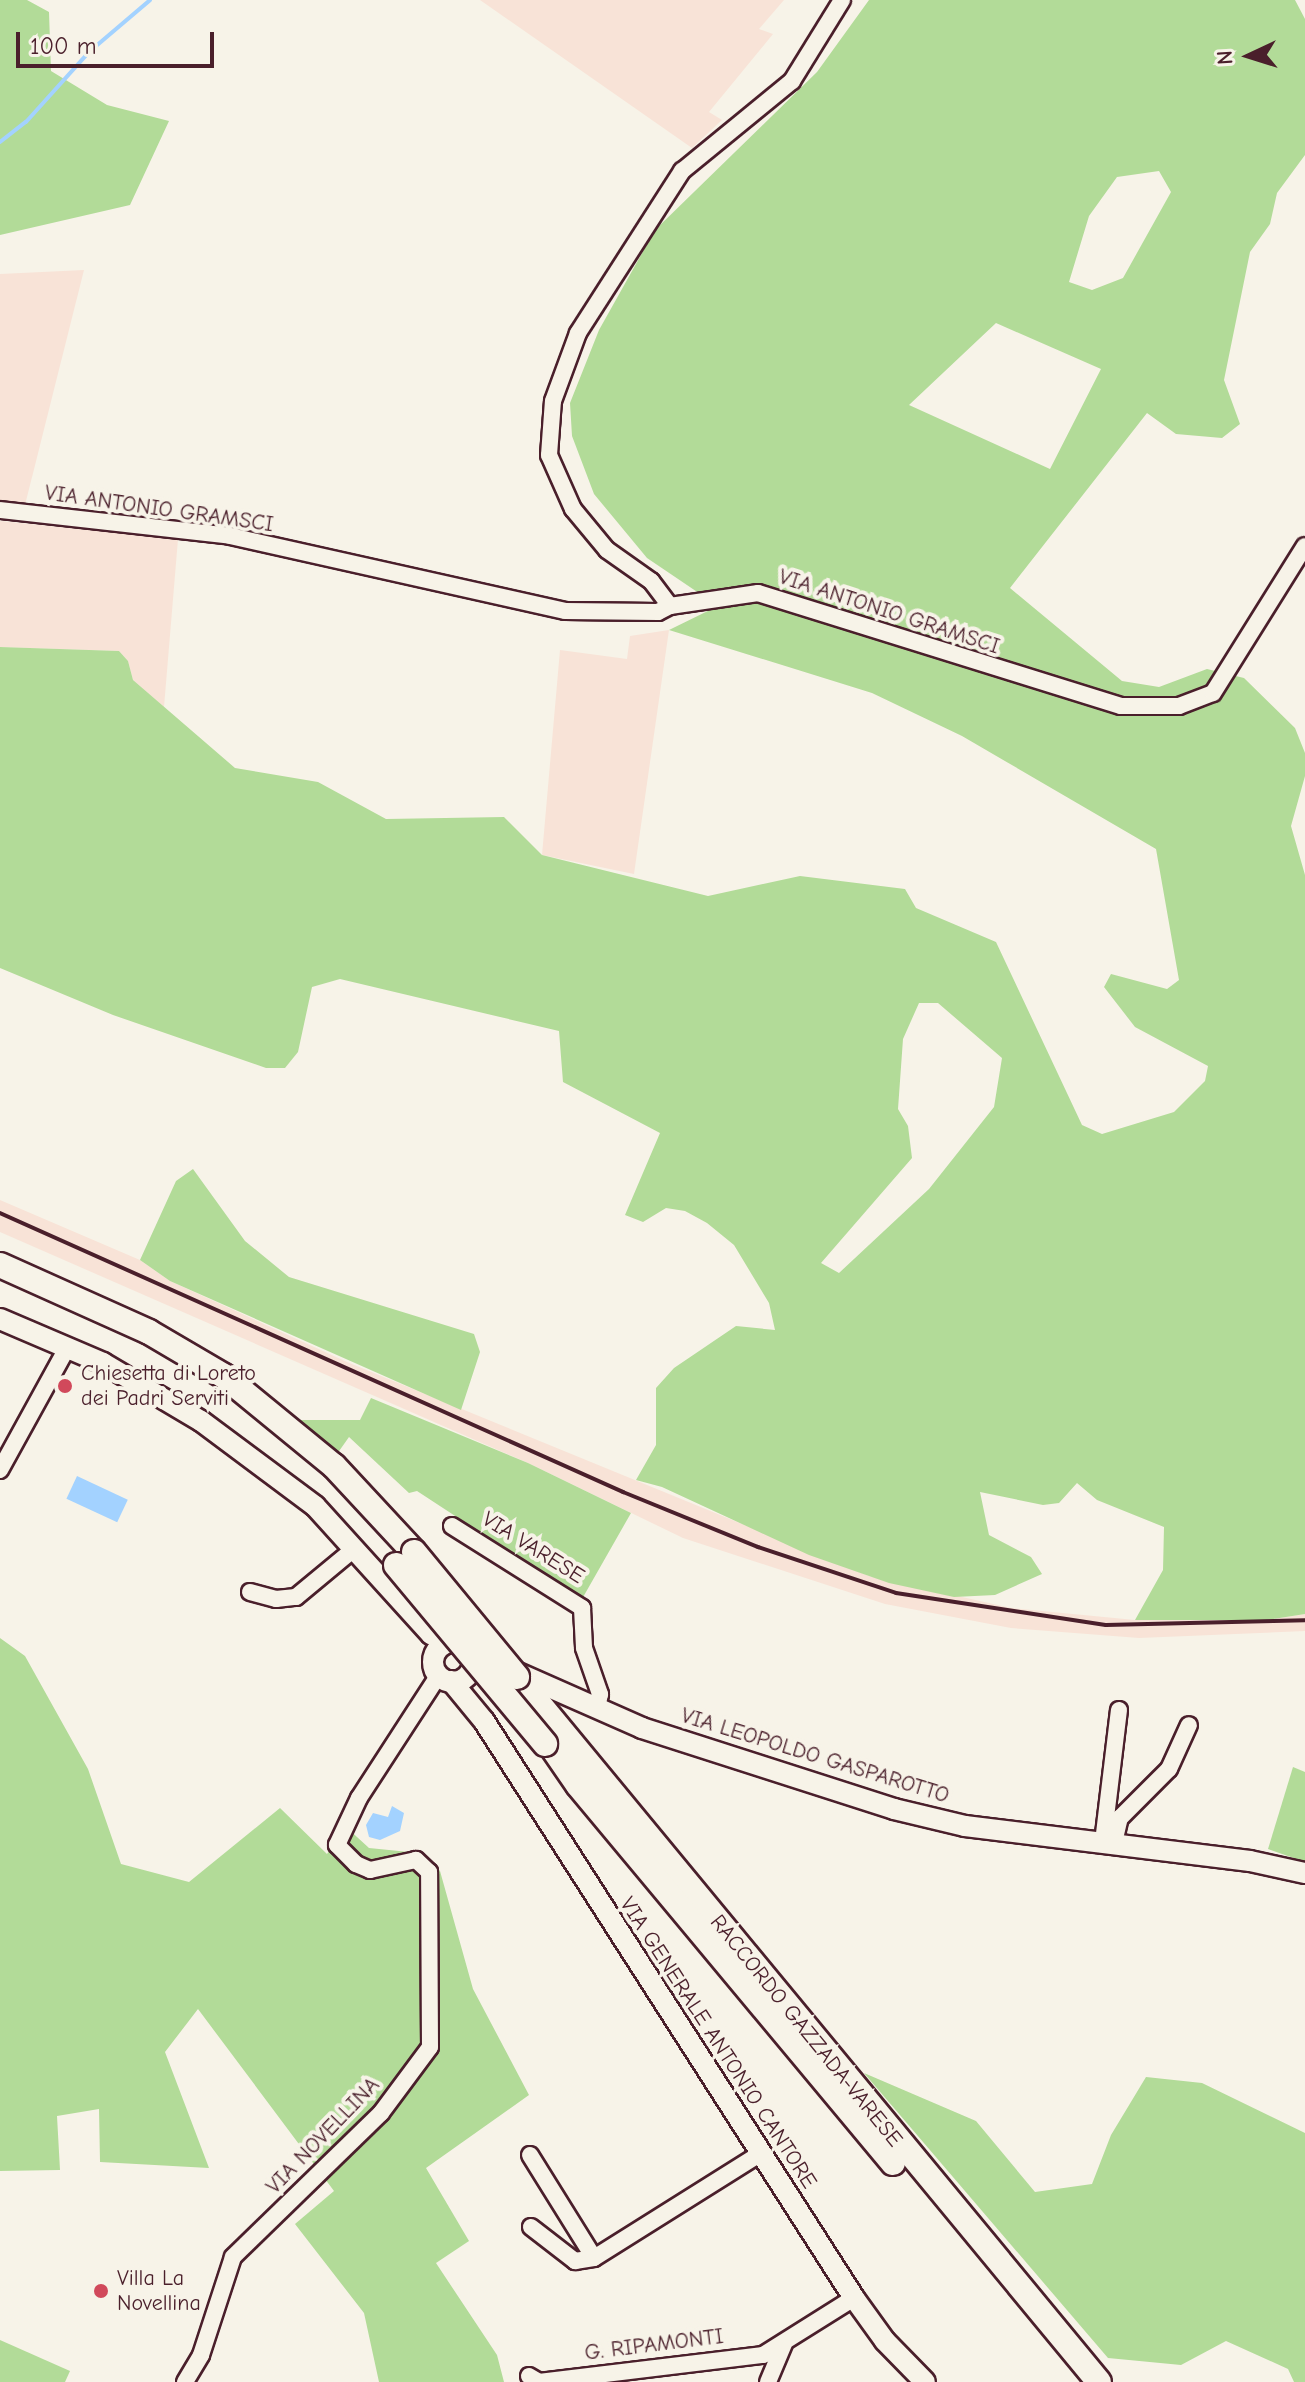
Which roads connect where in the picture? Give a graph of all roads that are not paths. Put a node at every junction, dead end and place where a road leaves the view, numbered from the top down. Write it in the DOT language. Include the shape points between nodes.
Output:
graph roads {
  1 [pos="842,0"];
  2 [pos="0,510"];
  3 [pos="1305,546"];
  4 [pos="670,606"];
  5 [pos="0,1265"];
  6 [pos="0,1319"];
  7 [pos="67,1348"];
  8 [pos="0,1470"];
  9 [pos="452,1526"];
  10 [pos="354,1549"];
  11 [pos="405,1559"];
  12 [pos="250,1592"];
  13 [pos="438,1643"];
  14 [pos="471,1662"];
  15 [pos="518,1676"];
  16 [pos="445,1678"];
  17 [pos="597,1708"];
  18 [pos="1119,1710"];
  19 [pos="484,1721"];
  20 [pos="1189,1725"];
  21 [pos="545,1744"];
  22 [pos="586,1778"];
  23 [pos="1108,1842"];
  24 [pos="1305,1873"];
  25 [pos="760,2154"];
  26 [pos="530,2155"];
  27 [pos="531,2227"];
  28 [pos="594,2258"];
  29 [pos="854,2298"];
  30 [pos="784,2344"];
  31 [pos="529,2376"];
  32 [pos="185,2382"];
  33 [pos="768,2382"];
  34 [pos="925,2382"];
  35 [pos="1077,2382"];
  36 [pos="1099,2382"];
  1 -- 4 [label="street" via="792,81 682,171 578,333 553,401 549,455 573,509 607,550 651,581"];
  2 -- 4 [label="street, VIA ANTONIO GRAMSCI" via="230,536 565,611 658,612"];
  3 -- 4 [label="street, VIA ANTONIO GRAMSCI" via="1213,693 1179,706 1121,706 1082,696 817,615 788,598 758,593"];
  5 -- 11 [label="highway, RACCORDO GAZZADA-VARESE" via="149,1332 224,1376 323,1456"];
  6 -- 7 [label="main road, VIA LEOPOLDO GASPAROTTO"];
  7 -- 8 [label="street"];
  7 -- 10 [label="main road, VIA LEOPOLDO GASPAROTTO" via="201,1421 315,1506"];
  9 -- 17 [label="street, VIA VARESE" via="582,1608 584,1648 600,1694"];
  10 -- 12 [label="street" via="296,1597 276,1599"];
  10 -- 13 [label="main road, VIA LEOPOLDO GASPAROTTO"];
  11 -- 15 [label="highway, RACCORDO GAZZADA-VARESE, bridge"];
  11 -- 21 [label="highway, RACCORDO GAZZADA-VARESE, bridge"];
  13 -- 14 [label="main road, VIA LEOPOLDO GASPAROTTO"];
  13 -- 16 [label="main road"];
  14 -- 15 [label="main road, VIA LEOPOLDO GASPAROTTO"];
  14 -- 16 [label="main road"];
  14 -- 19 [label="main road, VIA GENERALE ANTONIO CANTORE"];
  15 -- 17 [label="main road, VIA LEOPOLDO GASPAROTTO"];
  15 -- 21 [label="highway, RACCORDO GAZZADA-VARESE, bridge"];
  15 -- 22 [label="highway, RACCORDO GAZZADA-VARESE"];
  16 -- 19 [label="main road, VIA GENERALE ANTONIO CANTORE"];
  16 -- 32 [label="street, VIA NOVELLINA" via="353,1807 337,1845 370,1870 416,1860 429,1872 430,2047 381,2113 233,2257 201,2355"];
  17 -- 23 [label="main road, VIA LEOPOLDO GASPAROTTO" via="726,1757 894,1809 965,1826"];
  18 -- 23 [label="street"];
  19 -- 25 [label="main road, VIA GENERALE ANTONIO CANTORE"];
  20 -- 23 [label="street" via="1169,1769 1120,1818"];
  21 -- 22 [label="highway, RACCORDO GAZZADA-VARESE"];
  22 -- 35 [label="highway, RACCORDO GAZZADA-VARESE"];
  22 -- 36 [label="highway, RACCORDO GAZZADA-VARESE"];
  23 -- 24 [label="main road, VIA LEOPOLDO GASPAROTTO"];
  25 -- 28 [label="street"];
  25 -- 29 [label="main road, VIA GENERALE ANTONIO CANTORE"];
  26 -- 28 [label="street"];
  27 -- 28 [label="street" via="575,2261"];
  29 -- 30 [label="street, G. RIPAMONTI"];
  29 -- 34 [label="main road, VIA GENERALE ANTONIO CANTORE" via="885,2341"];
  30 -- 31 [label="street, G. RIPAMONTI" via="763,2355 539,2382"];
  30 -- 33 [label="street"];
}
